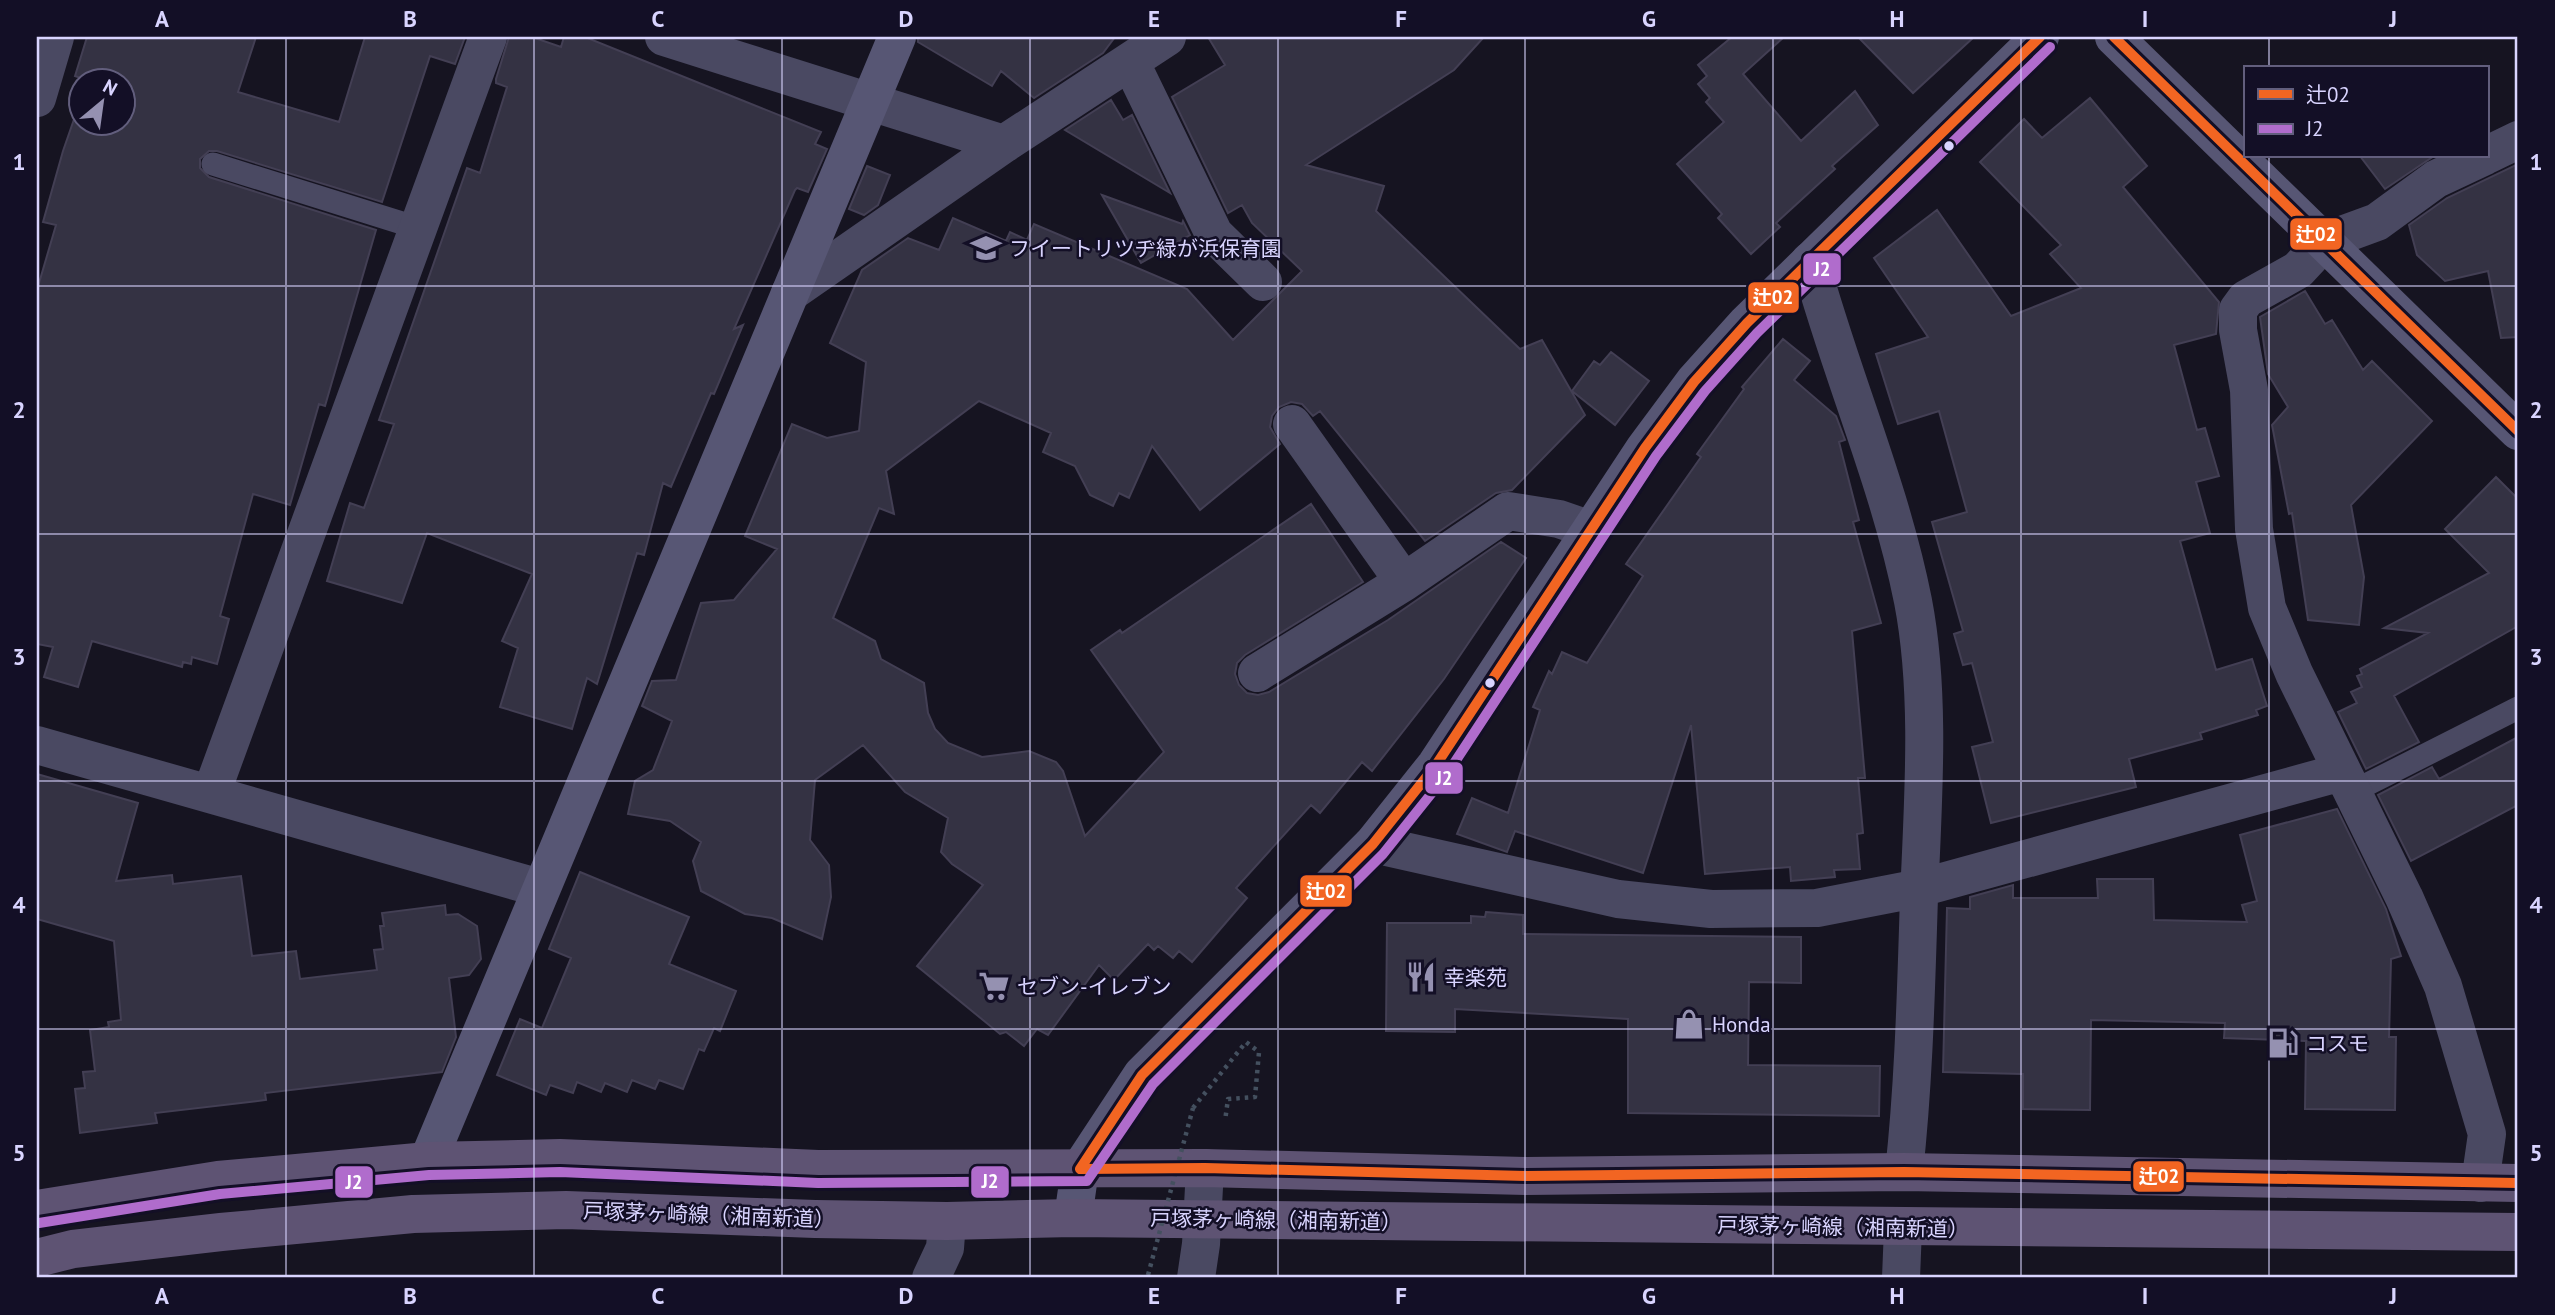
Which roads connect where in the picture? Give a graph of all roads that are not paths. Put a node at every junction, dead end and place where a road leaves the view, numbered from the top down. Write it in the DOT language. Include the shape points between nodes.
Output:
graph roads {
  1 [pos="55,37"];
  2 [pos="488,37"];
  3 [pos="664,37"];
  4 [pos="897,37"];
  5 [pos="1167,37"];
  6 [pos="2040,37"];
  7 [pos="2114,37"];
  8 [pos="1130,61"];
  9 [pos="37,98"];
  10 [pos="869,101"];
  11 [pos="2518,140"];
  12 [pos="1004,144"];
  13 [pos="2488,154"];
  14 [pos="2479,158"];
  15 [pos="213,164"];
  16 [pos="418,228"];
  17 [pos="2325,241"];
  18 [pos="1810,261"];
  19 [pos="1263,282"];
  20 [pos="790,293"];
  21 [pos="1292,424"];
  22 [pos="2518,431"];
  23 [pos="1591,530"];
  24 [pos="1404,582"];
  25 [pos="1257,673"];
  26 [pos="2518,708"];
  27 [pos="37,745"];
  28 [pos="2347,782"];
  29 [pos="211,794"];
  30 [pos="1373,844"];
  31 [pos="540,888"];
  32 [pos="1920,888"];
  33 [pos="428,1161"];
  34 [pos="1205,1168"];
  35 [pos="1080,1169"];
  36 [pos="1904,1172"];
  37 [pos="2480,1183"];
  38 [pos="2518,1183"];
  39 [pos="37,1209"];
  40 [pos="1073,1218"];
  41 [pos="1203,1219"];
  42 [pos="947,1221"];
  43 [pos="1903,1228"];
  44 [pos="2518,1232"];
  45 [pos="37,1258"];
  46 [pos="931,1278"];
  47 [pos="1196,1278"];
  48 [pos="1901,1278"];
  1 -- 9 [label="street"];
  2 -- 16 [label="street"];
  3 -- 10 [label="street"];
  4 -- 10 [label="street"];
  5 -- 8 [label="street"];
  6 -- 18 [label="street"];
  7 -- 17 [label="street"];
  8 -- 12 [label="street"];
  8 -- 19 [label="street" via="1214,234"];
  10 -- 12 [label="street"];
  10 -- 20 [label="street"];
  11 -- 13 [label="street"];
  12 -- 20 [label="street"];
  14 -- 17 [label="street" via="2436,178 2376,222"];
  15 -- 16 [label="lane"];
  16 -- 29 [label="street"];
  17 -- 22 [label="street"];
  17 -- 28 [label="street" via="2298,270 2246,299 2238,310 2238,330 2249,390 2254,529 2267,608"];
  18 -- 23 [label="street" via="1694,382"];
  18 -- 32 [label="street" via="1829,332 1891,513 1913,602 1921,684"];
  20 -- 31 [label="street"];
  21 -- 24 [label="street"];
  23 -- 24 [label="street" via="1559,519 1508,511"];
  23 -- 30 [label="street" via="1460,731"];
  24 -- 25 [label="street"];
  26 -- 28 [label="lane"];
  27 -- 29 [label="street"];
  28 -- 32 [label="street"];
  28 -- 37 [label="street" via="2443,986 2487,1134"];
  29 -- 31 [label="street"];
  30 -- 32 [label="street" via="1618,898 1712,909 1817,908"];
  30 -- 35 [label="street" via="1142,1075"];
  31 -- 33 [label="street"];
  32 -- 36 [label="street" via="1911,1113"];
  33 -- 35 [label="main road" via="559,1158 818,1169"];
  33 -- 39 [label="main road" via="218,1180"];
  34 -- 35 [label="main road"];
  34 -- 36 [label="main road" via="1526,1176"];
  34 -- 41 [label="street"];
  35 -- 40 [label="street"];
  36 -- 37 [label="main road"];
  37 -- 38 [label="main road"];
  40 -- 41 [label="main road, 戸塚茅ヶ崎線（湘南新道）"];
  40 -- 42 [label="main road, 戸塚茅ヶ崎線（湘南新道）"];
  41 -- 43 [label="main road, 戸塚茅ヶ崎線（湘南新道）"];
  41 -- 47 [label="street"];
  42 -- 45 [label="main road, 戸塚茅ヶ崎線（湘南新道）" via="566,1210 414,1214 167,1238"];
  42 -- 46 [label="street" via="945,1248"];
  43 -- 44 [label="main road, 戸塚茅ヶ崎線（湘南新道）"];
  43 -- 48 [label="street"];
}
